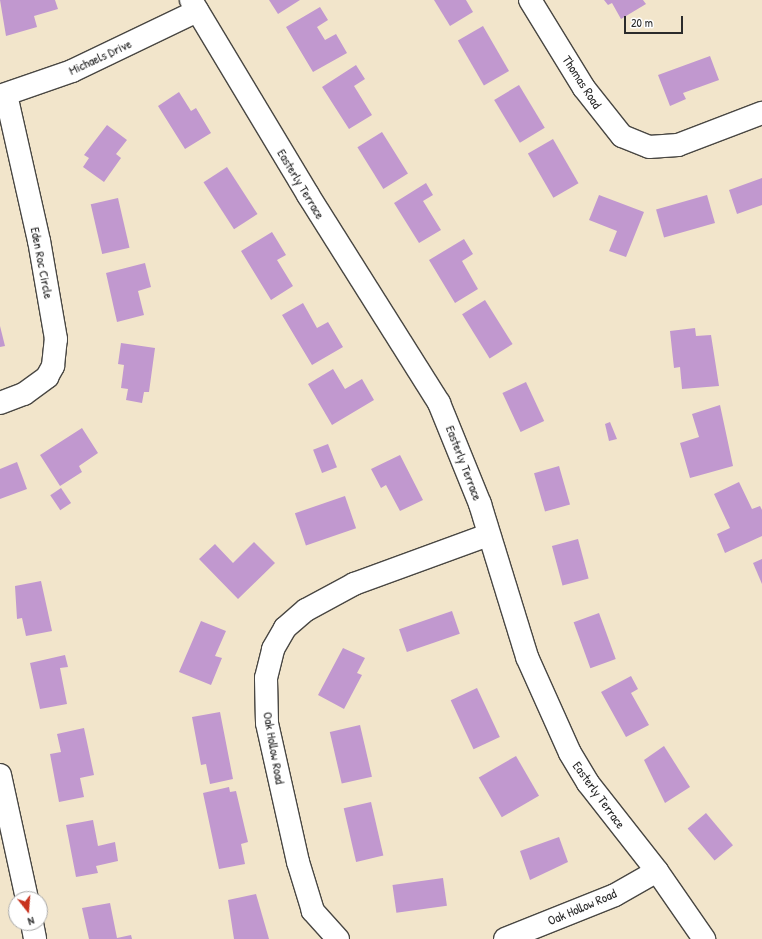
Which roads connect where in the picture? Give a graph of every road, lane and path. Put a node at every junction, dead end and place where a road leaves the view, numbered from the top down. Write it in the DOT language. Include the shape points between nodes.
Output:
graph roads {
  1 [pos="530,0"];
  2 [pos="194,6"];
  3 [pos="3,96"];
  4 [pos="762,113"];
  5 [pos="0,403"];
  6 [pos="488,535"];
  7 [pos="0,775"];
  8 [pos="657,871"];
  9 [pos="25,891"];
  10 [pos="338,939"];
  11 [pos="504,939"];
  12 [pos="704,939"];
  1 -- 4 [label="street, Thomas Road" via="610,125 622,136 649,147 678,145"];
  2 -- 3 [label="street, Michaels Drive" via="72,71"];
  2 -- 6 [label="street, Easterly Terrace" via="439,403 456,440"];
  3 -- 5 [label="street, Eden Roc Circle" via="39,241 56,339 53,366 47,377 24,394"];
  6 -- 8 [label="street, Easterly Terrace" via="527,657 570,753 588,783"];
  6 -- 10 [label="street, Oak Hollow Road" via="354,584 306,610 285,628 273,649 266,678 267,723 313,911"];
  7 -- 9 [label="street"];
  8 -- 11 [label="street, Oak Hollow Road" via="615,895"];
  8 -- 12 [label="street, Easterly Terrace"];
}
